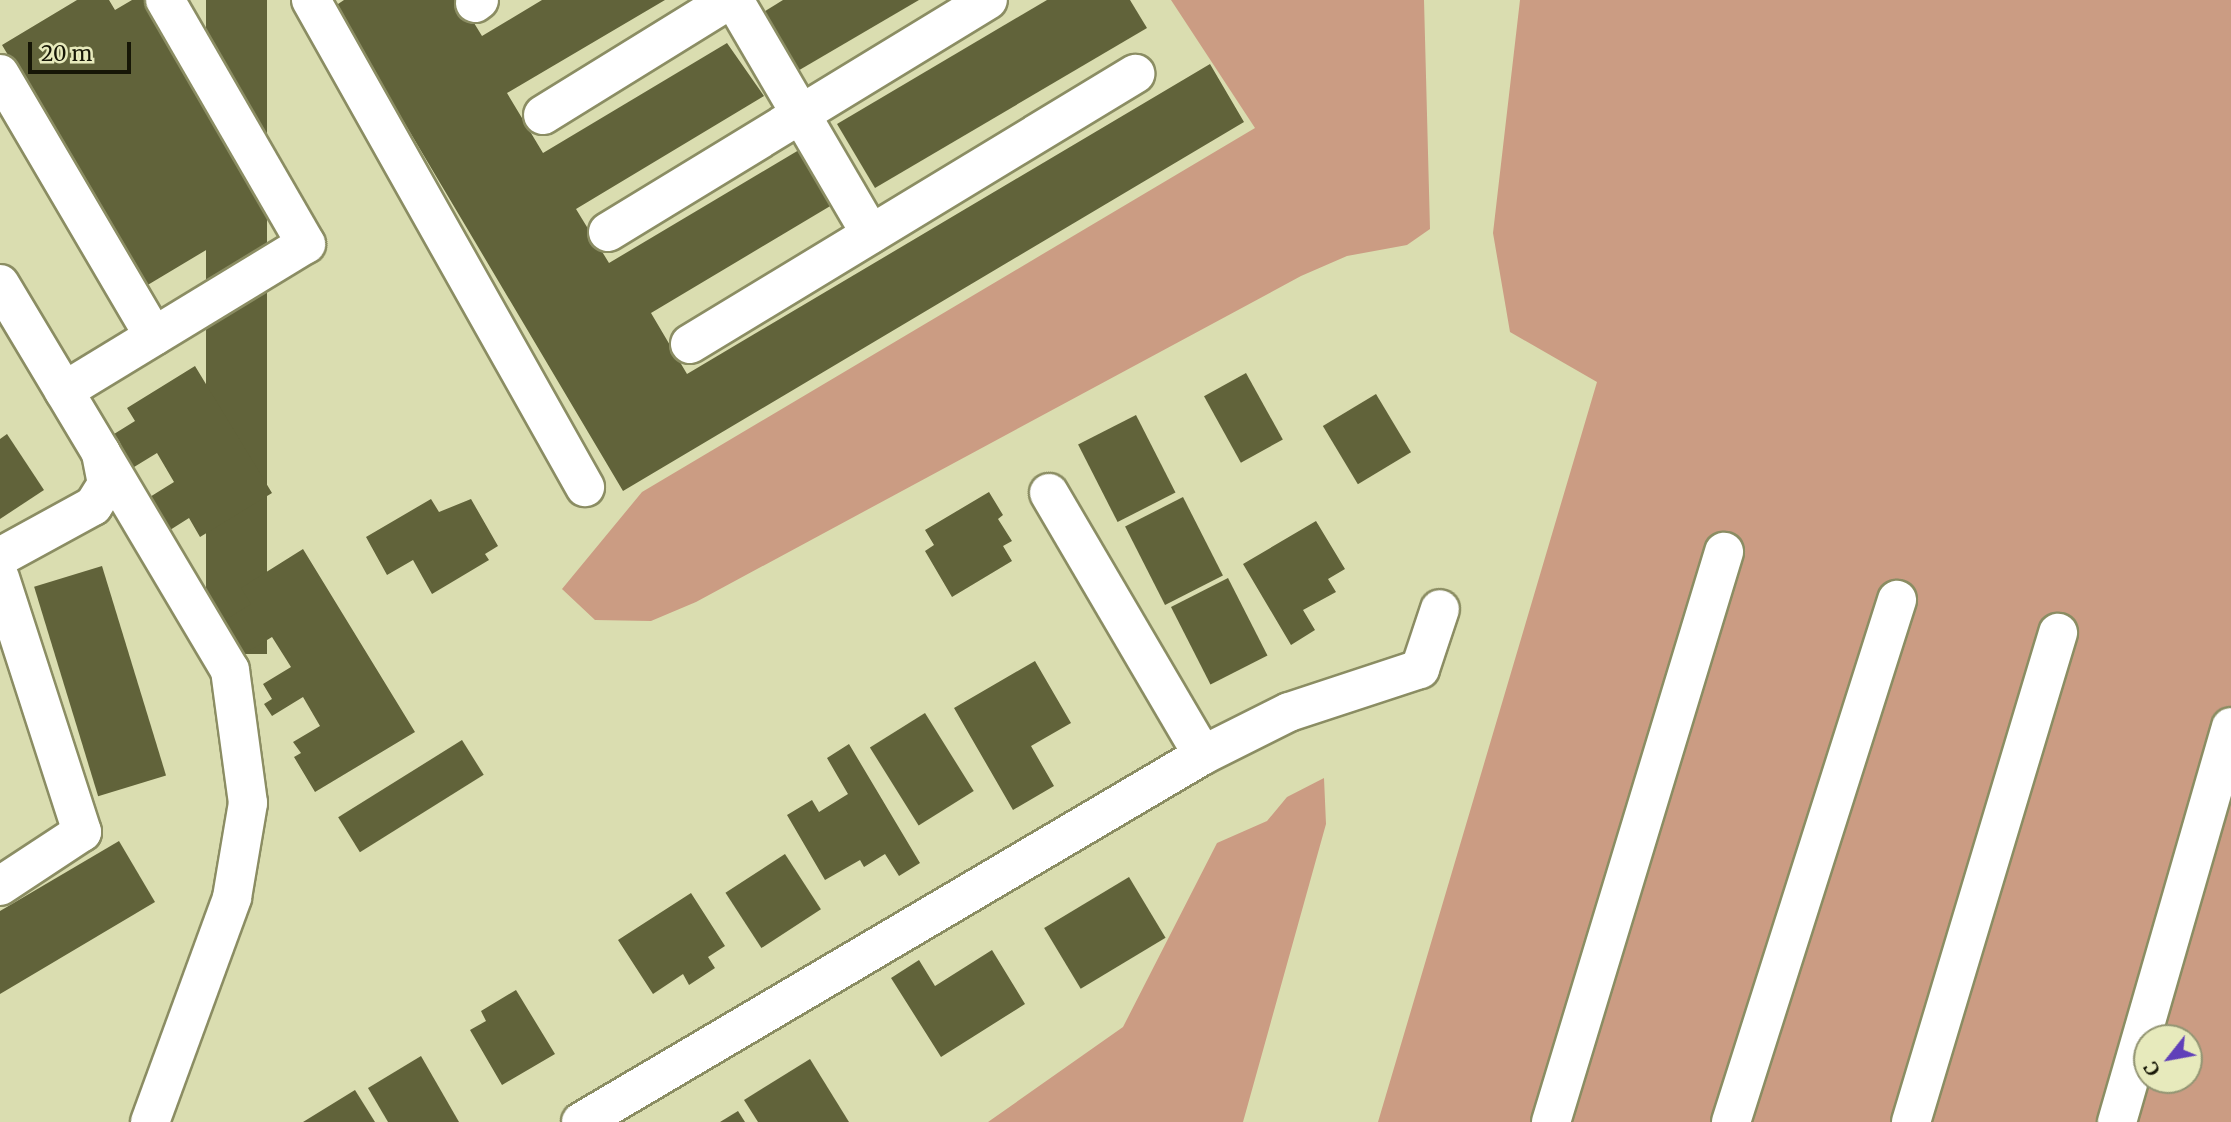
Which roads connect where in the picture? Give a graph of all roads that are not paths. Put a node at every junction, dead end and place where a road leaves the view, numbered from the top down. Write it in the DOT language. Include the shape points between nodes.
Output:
graph roads {
  1 [pos="165,0"];
  2 [pos="311,0"];
  3 [pos="732,0"];
  4 [pos="988,0"];
  5 [pos="0,74"];
  6 [pos="1135,74"];
  7 [pos="800,113"];
  8 [pos="543,115"];
  9 [pos="608,232"];
  10 [pos="871,234"];
  11 [pos="0,284"];
  12 [pos="155,336"];
  13 [pos="690,344"];
  14 [pos="64,391"];
  15 [pos="101,453"];
  16 [pos="585,487"];
  17 [pos="1049,493"];
  18 [pos="1724,552"];
  19 [pos="0,557"];
  20 [pos="0,578"];
  21 [pos="1897,600"];
  22 [pos="1440,609"];
  23 [pos="2059,634"];
  24 [pos="2231,727"];
  25 [pos="1203,755"];
  26 [pos="0,886"];
  27 [pos="150,1122"];
  28 [pos="582,1122"];
  29 [pos="1551,1122"];
  30 [pos="1731,1122"];
  31 [pos="1911,1122"];
  32 [pos="2117,1122"];
  1 -- 12 [label="lane" via="306,244"];
  2 -- 16 [label="lane"];
  3 -- 7 [label="lane"];
  3 -- 8 [label="lane"];
  4 -- 7 [label="lane"];
  5 -- 12 [label="lane"];
  6 -- 10 [label="lane"];
  7 -- 9 [label="lane"];
  7 -- 10 [label="lane"];
  10 -- 13 [label="lane"];
  11 -- 14 [label="lane"];
  12 -- 14 [label="lane"];
  14 -- 15 [label="lane"];
  15 -- 19 [label="lane" via="107,484 93,506"];
  15 -- 27 [label="lane" via="230,670 248,803 232,898"];
  17 -- 25 [label="lane"];
  18 -- 29 [label="lane"];
  20 -- 26 [label="lane" via="82,832"];
  21 -- 30 [label="lane"];
  22 -- 25 [label="lane" via="1420,668 1289,712"];
  23 -- 31 [label="lane"];
  24 -- 32 [label="lane"];
  25 -- 28 [label="lane"];
}
